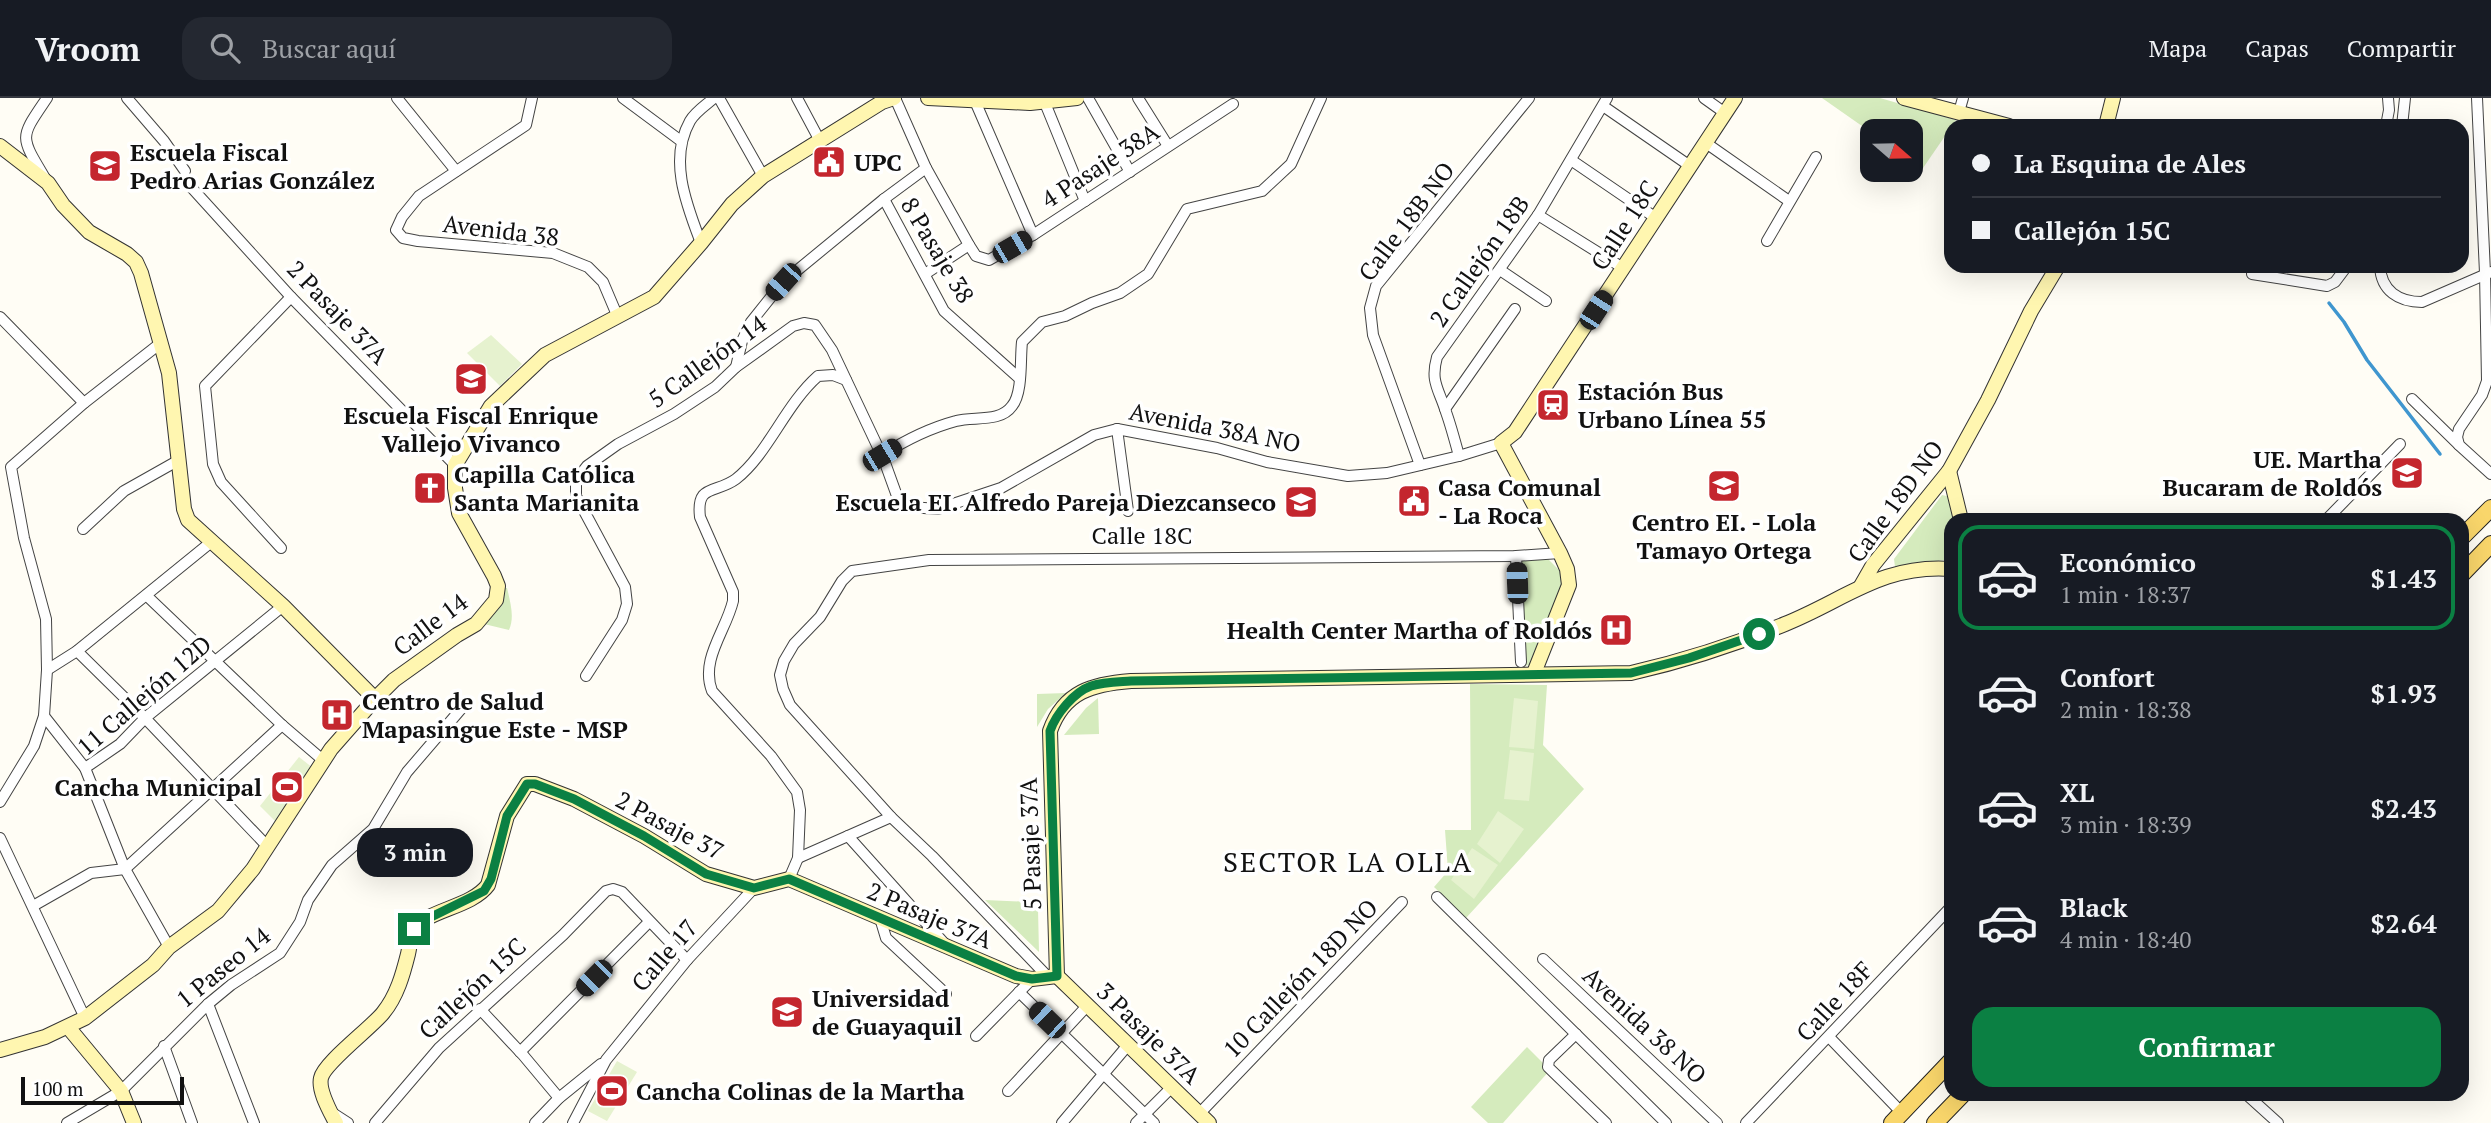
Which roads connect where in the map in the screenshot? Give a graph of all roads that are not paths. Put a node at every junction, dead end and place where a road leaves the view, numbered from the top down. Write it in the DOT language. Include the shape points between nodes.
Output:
graph roads {
  1 [pos="47,98"];
  2 [pos="127,98"];
  3 [pos="397,98"];
  4 [pos="532,98"];
  5 [pos="623,98"];
  6 [pos="714,98"];
  7 [pos="719,98"];
  8 [pos="797,98"];
  9 [pos="928,98"];
  10 [pos="1077,98"];
  11 [pos="1088,98"];
  12 [pos="1138,98"];
  13 [pos="1321,98"];
  14 [pos="1529,98"];
  15 [pos="1703,98"];
  16 [pos="1735,98"];
  17 [pos="1904,98"];
  18 [pos="2113,98"];
  19 [pos="2388,98"];
  20 [pos="2405,98"];
  21 [pos="2477,98"];
  22 [pos="888,99"];
  23 [pos="965,99"];
  24 [pos="1044,100"];
  25 [pos="1605,102"];
  26 [pos="1233,104"];
  27 [pos="1961,105"];
  28 [pos="1725,113"];
  29 [pos="1993,119"];
  30 [pos="2108,119"];
  31 [pos="2387,119"];
  32 [pos="2403,119"];
  33 [pos="2491,121"];
  34 [pos="2478,122"];
  35 [pos="681,141"];
  36 [pos="820,141"];
  37 [pos="1706,143"];
  38 [pos="0,146"];
  39 [pos="1168,146"];
  40 [pos="1816,157"];
  41 [pos="1571,160"];
  42 [pos="1690,166"];
  43 [pos="926,168"];
  44 [pos="185,171"];
  45 [pos="456,171"];
  46 [pos="1130,172"];
  47 [pos="763,176"];
  48 [pos="48,183"];
  49 [pos="191,187"];
  50 [pos="884,199"];
  51 [pos="1085,201"];
  52 [pos="1789,201"];
  53 [pos="1538,215"];
  54 [pos="1656,218"];
  55 [pos="1034,234"];
  56 [pos="1767,241"];
  57 [pos="701,243"];
  58 [pos="970,245"];
  59 [pos="1623,268"];
  60 [pos="1500,270"];
  61 [pos="2054,273"];
  62 [pos="2342,273"];
  63 [pos="2381,273"];
  64 [pos="2488,273"];
  65 [pos="925,274"];
  66 [pos="2252,274"];
  67 [pos="291,297"];
  68 [pos="1546,301"];
  69 [pos="1515,309"];
  70 [pos="617,315"];
  71 [pos="0,317"];
  72 [pos="162,342"];
  73 [pos="736,367"];
  74 [pos="1019,378"];
  75 [pos="846,380"];
  76 [pos="2412,400"];
  77 [pos="84,403"];
  78 [pos="1446,409"];
  79 [pos="1117,429"];
  80 [pos="1501,443"];
  81 [pos="2400,444"];
  82 [pos="2459,445"];
  83 [pos="882,455"];
  84 [pos="1459,456"];
  85 [pos="179,460"];
  86 [pos="455,465"];
  87 [pos="1420,465"];
  88 [pos="1950,471"];
  89 [pos="2491,474"];
  90 [pos="2491,508"];
  91 [pos="1128,511"];
  92 [pos="1959,513"];
  93 [pos="2333,513"];
  94 [pos="83,529"];
  95 [pos="2469,530"];
  96 [pos="210,542"];
  97 [pos="2491,544"];
  98 [pos="281,548"];
  99 [pos="1560,552"];
  100 [pos="1516,556"];
  101 [pos="2469,567"];
  102 [pos="1944,569"];
  103 [pos="1861,586"];
  104 [pos="147,596"];
  105 [pos="282,606"];
  106 [pos="78,651"];
  107 [pos="215,661"];
  108 [pos="1521,662"];
  109 [pos="47,670"];
  110 [pos="1534,673"];
  111 [pos="586,676"];
  112 [pos="375,699"];
  113 [pos="467,702"];
  114 [pos="1059,713"];
  115 [pos="44,716"];
  116 [pos="145,719"];
  117 [pos="282,725"];
  118 [pos="324,761"];
  119 [pos="85,768"];
  120 [pos="527,784"];
  121 [pos="212,788"];
  122 [pos="0,802"];
  123 [pos="891,817"];
  124 [pos="848,836"];
  125 [pos="0,838"];
  126 [pos="268,847"];
  127 [pos="798,858"];
  128 [pos="125,869"];
  129 [pos="789,879"];
  130 [pos="754,888"];
  131 [pos="1437,897"];
  132 [pos="1402,902"];
  133 [pos="33,906"];
  134 [pos="1944,914"];
  135 [pos="880,918"];
  136 [pos="649,922"];
  137 [pos="169,947"];
  138 [pos="948,948"];
  139 [pos="1543,959"];
  140 [pos="687,960"];
  141 [pos="1052,977"];
  142 [pos="1032,979"];
  143 [pos="1019,992"];
  144 [pos="946,994"];
  145 [pos="208,1004"];
  146 [pos="1087,1006"];
  147 [pos="481,1009"];
  148 [pos="85,1018"];
  149 [pos="68,1027"];
  150 [pos="1062,1034"];
  151 [pos="1576,1034"];
  152 [pos="976,1036"];
  153 [pos="1829,1037"];
  154 [pos="1128,1045"];
  155 [pos="164,1046"];
  156 [pos="0,1051"];
  157 [pos="520,1052"];
  158 [pos="606,1060"];
  159 [pos="1944,1068"];
  160 [pos="1104,1074"];
  161 [pos="1172,1087"];
  162 [pos="121,1091"];
  163 [pos="1008,1091"];
  164 [pos="559,1098"];
  165 [pos="1956,1101"];
  166 [pos="2254,1101"];
  167 [pos="1145,1114"];
  168 [pos="333,1118"];
  169 [pos="1204,1118"];
  170 [pos="1897,1118"];
  171 [pos="67,1123"];
  172 [pos="134,1123"];
  173 [pos="192,1123"];
  174 [pos="254,1123"];
  175 [pos="348,1123"];
  176 [pos="375,1123"];
  177 [pos="535,1123"];
  178 [pos="573,1123"];
  179 [pos="1062,1123"];
  180 [pos="1136,1123"];
  181 [pos="1154,1123"];
  182 [pos="1606,1123"];
  183 [pos="1666,1123"];
  184 [pos="1717,1123"];
  185 [pos="1746,1123"];
  186 [pos="1935,1123"];
  187 [pos="2278,1123"];
  1 -- 48 [label="street" via="25,138"];
  2 -- 44 [label="street"];
  3 -- 45 [label="street"];
  4 -- 45 [label="street" via="526,125"];
  5 -- 35 [label="street"];
  6 -- 35 [label="street" via="691,119"];
  7 -- 47 [label="street"];
  8 -- 36 [label="street"];
  9 -- 23 [label="street"];
  10 -- 24 [label="street"];
  11 -- 46 [label="street"];
  12 -- 39 [label="street"];
  13 -- 74 [label="street" via="1300,148 1278,177 1248,196 1187,209 1148,274 1120,293 1042,322 1022,342"];
  14 -- 87 [label="street, Calle 18B NO" via="1376,286 1370,308 1373,335"];
  15 -- 28 [label="street"];
  16 -- 28 [label="street, Calle 18C"];
  17 -- 27 [label="street"];
  18 -- 30 [label="street"];
  19 -- 31 [label="street"];
  20 -- 32 [label="street"];
  21 -- 34 [label="street"];
  22 -- 36 [label="street"];
  22 -- 43 [label="street"];
  23 -- 24 [label="street"];
  23 -- 55 [label="street"];
  24 -- 51 [label="street"];
  25 -- 41 [label="street, 2 Callejón 18B"];
  25 -- 42 [label="street"];
  26 -- 39 [label="street, 4 Pasaje 38A"];
  27 -- 29 [label="street"];
  28 -- 37 [label="street, Calle 18C"];
  33 -- 34 [label="street"];
  34 -- 64 [label="street"];
  35 -- 57 [label="street" via="684,199"];
  36 -- 47 [label="street"];
  37 -- 42 [label="street, Calle 18C"];
  37 -- 52 [label="street"];
  38 -- 48 [label="street"];
  39 -- 46 [label="street, 4 Pasaje 38A"];
  40 -- 52 [label="street"];
  41 -- 53 [label="street, 2 Callejón 18B"];
  41 -- 54 [label="street"];
  42 -- 54 [label="street, Calle 18C"];
  43 -- 50 [label="street"];
  43 -- 58 [label="street"];
  45 -- 70 [label="street, Avenida 38" via="419,196 402,217 396,230 403,238 553,253 588,267 603,282"];
  46 -- 51 [label="street, 4 Pasaje 38A"];
  47 -- 57 [label="street" via="732,204"];
  48 -- 72 [label="street" via="89,232 136,262"];
  49 -- 67 [label="street, 2 Pasaje 37A"];
  50 -- 65 [label="street, 8 Pasaje 38"];
  50 -- 73 [label="street" via="765,302 751,322"];
  51 -- 55 [label="street, 4 Pasaje 38A"];
  52 -- 56 [label="street"];
  53 -- 59 [label="street"];
  53 -- 60 [label="street, 2 Callejón 18B"];
  54 -- 59 [label="street, Calle 18C"];
  55 -- 58 [label="street, 4 Pasaje 38A" via="989,260 976,256"];
  57 -- 70 [label="street" via="654,297"];
  58 -- 65 [label="street"];
  59 -- 80 [label="street, Calle 18C" via="1515,432"];
  60 -- 68 [label="street"];
  60 -- 78 [label="street, 2 Callejón 18B" via="1437,357 1435,386"];
  61 -- 88 [label="street, Calle 18D NO"];
  62 -- 66 [label="street" via="2327,286"];
  63 -- 64 [label="street" via="2389,291 2402,300 2422,302"];
  64 -- 82 [label="street" via="2487,381 2459,429"];
  65 -- 74 [label="street, 8 Pasaje 38" via="944,311"];
  67 -- 86 [label="street, 2 Pasaje 37A"];
  67 -- 98 [label="street" via="205,386 213,464 221,482"];
  69 -- 78 [label="street"];
  70 -- 86 [label="street" via="545,355 491,406"];
  71 -- 77 [label="street"];
  72 -- 77 [label="street"];
  72 -- 85 [label="street"];
  73 -- 75 [label="street, 5 Callejón 14" via="804,323 821,331"];
  73 -- 111 [label="street, 5 Callejón 14" via="674,414 618,444 576,480 576,496 625,587 627,604 613,636"];
  74 -- 83 [label="street" via="1012,408 989,418 958,420"];
  75 -- 83 [label="street, Avenida 38A NO"];
  75 -- 127 [label="street" via="818,376 736,479 707,491 699,506 733,592 708,679 712,691 797,792"];
  76 -- 82 [label="street"];
  77 -- 109 [label="street" via="11,467 46,619"];
  78 -- 84 [label="street, 2 Callejón 18B"];
  79 -- 83 [label="street, Avenida 38A NO" via="1094,435 1001,488 938,509 910,507 897,496"];
  79 -- 87 [label="street, Avenida 38A NO" via="1348,476"];
  79 -- 91 [label="street"];
  80 -- 84 [label="street"];
  80 -- 99 [label="street"];
  81 -- 93 [label="street"];
  82 -- 89 [label="street"];
  84 -- 87 [label="street"];
  85 -- 94 [label="street" via="124,491"];
  85 -- 96 [label="street" via="186,516"];
  86 -- 112 [label="street, Calle 14" via="458,513 495,576 496,600 476,624 394,680"];
  88 -- 92 [label="street"];
  88 -- 103 [label="street, Calle 18D NO"];
  90 -- 95 [label="main road"];
  96 -- 104 [label="street"];
  96 -- 105 [label="street"];
  97 -- 101 [label="main road"];
  99 -- 100 [label="street, Calle 18C"];
  99 -- 110 [label="street" via="1569,585"];
  100 -- 108 [label="street"];
  100 -- 123 [label="street, Calle 18C" via="929,560 852,571 820,617 794,644 780,675 790,705"];
  102 -- 103 [label="street" via="1912,570"];
  103 -- 110 [label="street, Calle 18D NO" via="1783,625 1660,666 1631,673"];
  104 -- 106 [label="street"];
  104 -- 107 [label="street"];
  105 -- 107 [label="street, 11 Callejón 12D"];
  105 -- 112 [label="street"];
  106 -- 109 [label="street"];
  106 -- 116 [label="street"];
  107 -- 116 [label="street, 11 Callejón 12D"];
  107 -- 117 [label="street"];
  109 -- 115 [label="street"];
  110 -- 114 [label="street, Calle 18D NO" via="1103,683 1087,687"];
  112 -- 118 [label="street, Calle 14"];
  113 -- 145 [label="street, 1 Paseo 14" via="407,772 373,829 332,865 280,953"];
  114 -- 141 [label="street, 5 Pasaje 37A" via="1050,731"];
  115 -- 119 [label="street"];
  115 -- 122 [label="street" via="34,746"];
  116 -- 119 [label="street, 11 Callejón 12D" via="120,744"];
  116 -- 121 [label="street"];
  117 -- 118 [label="street"];
  117 -- 121 [label="street"];
  118 -- 126 [label="street, Calle 14"];
  119 -- 128 [label="street, 11 Callejón 12D"];
  120 -- 130 [label="street, 2 Pasaje 37" via="574,799 706,874"];
  120 -- 168 [label="street, Callejón 15C" via="507,816 488,885 480,894 414,929 389,1005 321,1075 320,1086"];
  121 -- 126 [label="street"];
  121 -- 128 [label="street"];
  123 -- 124 [label="street"];
  123 -- 141 [label="street"];
  124 -- 127 [label="street"];
  124 -- 138 [label="street"];
  125 -- 133 [label="street"];
  126 -- 137 [label="street, Calle 14" via="218,911"];
  127 -- 129 [label="street"];
  128 -- 133 [label="street" via="91,873"];
  128 -- 137 [label="street, 11 Callejón 12D"];
  129 -- 130 [label="street"];
  129 -- 135 [label="street, 2 Pasaje 37A"];
  130 -- 140 [label="street, Calle 17"];
  131 -- 151 [label="street"];
  132 -- 169 [label="street, 10 Callejón 18D NO"];
  133 -- 148 [label="street"];
  134 -- 153 [label="street, Calle 18F"];
  135 -- 138 [label="street, 2 Pasaje 37A"];
  135 -- 144 [label="street" via="886,938"];
  136 -- 140 [label="street"];
  136 -- 147 [label="street, Callejón 15C" via="622,892 606,891"];
  136 -- 157 [label="street"];
  137 -- 148 [label="street, Calle 14"];
  138 -- 142 [label="street, 2 Pasaje 37A"];
  139 -- 184 [label="street, Avenida 38 NO"];
  140 -- 158 [label="street, Calle 17"];
  141 -- 142 [label="street, 2 Pasaje 37A"];
  141 -- 146 [label="street, 3 Pasaje 37A"];
  142 -- 143 [label="street"];
  143 -- 150 [label="street"];
  143 -- 152 [label="street"];
  145 -- 155 [label="street, 1 Paseo 14"];
  145 -- 174 [label="street"];
  146 -- 150 [label="street"];
  146 -- 154 [label="street, 3 Pasaje 37A"];
  147 -- 157 [label="street"];
  147 -- 176 [label="street, Callejón 15C" via="439,1048"];
  148 -- 149 [label="street, Calle 14"];
  149 -- 156 [label="street, Calle 14"];
  149 -- 162 [label="street"];
  150 -- 160 [label="street"];
  150 -- 163 [label="street"];
  151 -- 182 [label="street" via="1548,1063"];
  151 -- 183 [label="street"];
  153 -- 170 [label="street"];
  153 -- 185 [label="street, Calle 18F"];
  154 -- 160 [label="street"];
  154 -- 161 [label="street, 3 Pasaje 37A"];
  155 -- 162 [label="street, 1 Paseo 14"];
  155 -- 173 [label="street"];
  157 -- 164 [label="street"];
  158 -- 164 [label="street"];
  158 -- 178 [label="street, Calle 17"];
  159 -- 170 [label="main road"];
  160 -- 167 [label="street"];
  160 -- 179 [label="street"];
  161 -- 167 [label="street"];
  161 -- 169 [label="street, 3 Pasaje 37A"];
  162 -- 171 [label="street, 1 Paseo 14"];
  162 -- 172 [label="street"];
  164 -- 177 [label="street"];
  165 -- 186 [label="main road"];
  166 -- 187 [label="street"];
  167 -- 180 [label="street"];
  167 -- 181 [label="street"];
  168 -- 175 [label="street"];
}
